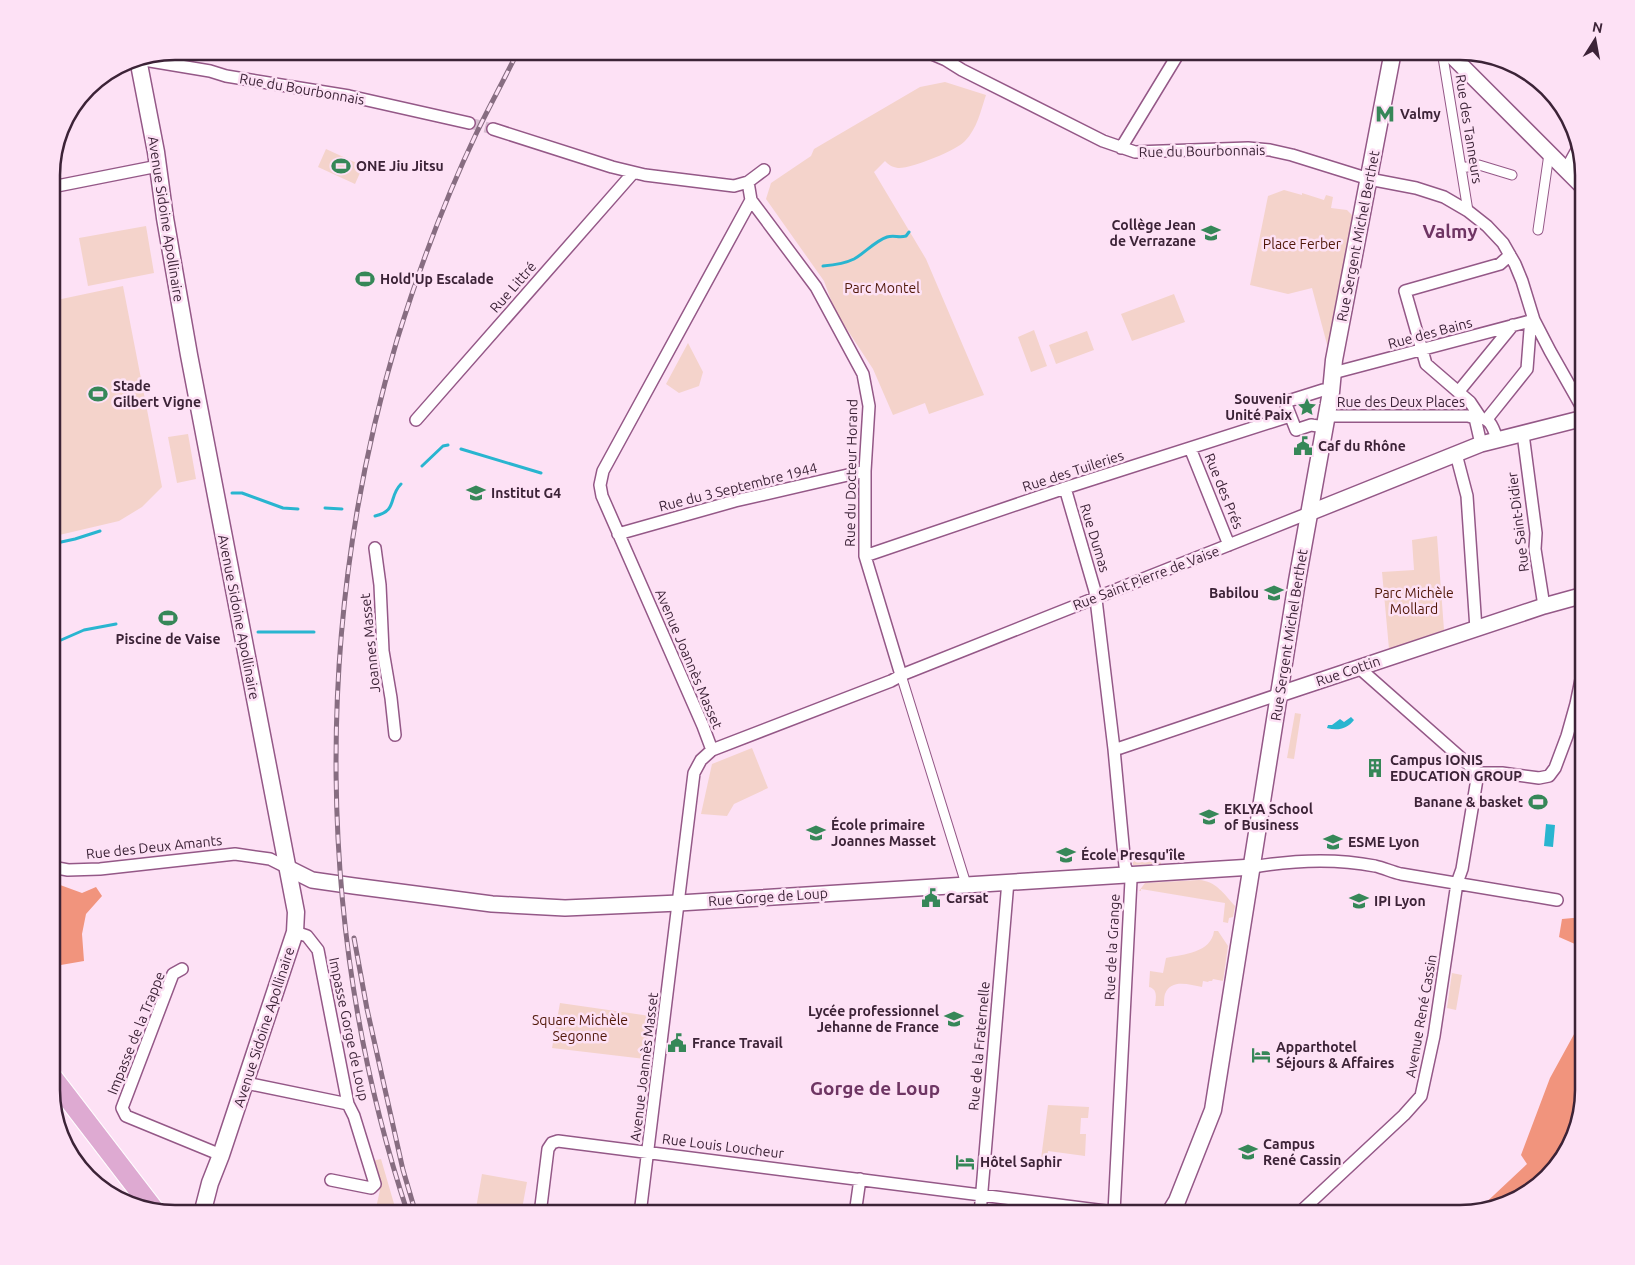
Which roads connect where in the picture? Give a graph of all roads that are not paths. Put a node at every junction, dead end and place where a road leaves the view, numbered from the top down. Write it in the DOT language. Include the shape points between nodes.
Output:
graph roads {
  1 [pos="953,60"];
  2 [pos="1175,60"];
  3 [pos="1391,60"];
  4 [pos="1443,60"];
  5 [pos="1456,60"];
  6 [pos="154,62"];
  7 [pos="138,66"];
  8 [pos="469,123"];
  9 [pos="493,129"];
  10 [pos="1121,148"];
  11 [pos="1549,154"];
  12 [pos="1574,156"];
  13 [pos="158,166"];
  14 [pos="1461,168"];
  15 [pos="764,170"];
  16 [pos="1566,170"];
  17 [pos="633,173"];
  18 [pos="1512,175"];
  19 [pos="1369,179"];
  20 [pos="1575,179"];
  21 [pos="748,182"];
  22 [pos="60,185"];
  23 [pos="751,200"];
  24 [pos="1468,211"];
  25 [pos="1538,230"];
  26 [pos="1510,255"];
  27 [pos="1534,320"];
  28 [pos="1513,325"];
  29 [pos="1422,350"];
  30 [pos="1334,374"];
  31 [pos="1459,391"];
  32 [pos="1331,392"];
  33 [pos="1575,395"];
  34 [pos="1290,416"];
  35 [pos="1481,418"];
  36 [pos="416,420"];
  37 [pos="1575,420"];
  38 [pos="1326,422"];
  39 [pos="1523,434"];
  40 [pos="1497,439"];
  41 [pos="1481,444"];
  42 [pos="1190,448"];
  43 [pos="1456,454"];
  44 [pos="865,471"];
  45 [pos="1065,488"];
  46 [pos="1309,513"];
  47 [pos="618,534"];
  48 [pos="1229,546"];
  49 [pos="375,548"];
  50 [pos="865,556"];
  51 [pos="1096,597"];
  52 [pos="1575,597"];
  53 [pos="1544,606"];
  54 [pos="1476,629"];
  55 [pos="1358,667"];
  56 [pos="901,675"];
  57 [pos="1280,694"];
  58 [pos="1575,703"];
  59 [pos="395,735"];
  60 [pos="1114,749"];
  61 [pos="712,750"];
  62 [pos="1478,773"];
  63 [pos="1253,867"];
  64 [pos="60,868"];
  65 [pos="288,868"];
  66 [pos="1128,874"];
  67 [pos="1008,882"];
  68 [pos="1457,883"];
  69 [pos="966,884"];
  70 [pos="1557,900"];
  71 [pos="679,903"];
  72 [pos="295,932"];
  73 [pos="182,969"];
  74 [pos="246,1083"];
  75 [pos="60,1087"];
  76 [pos="348,1104"];
  77 [pos="62,1111"];
  78 [pos="648,1152"];
  79 [pos="219,1162"];
  80 [pos="860,1179"];
  81 [pos="331,1180"];
  82 [pos="125,1193"];
  83 [pos="982,1196"];
  84 [pos="148,1202"];
  85 [pos="204,1205"];
  86 [pos="212,1205"];
  87 [pos="541,1205"];
  88 [pos="641,1205"];
  89 [pos="856,1205"];
  90 [pos="981,1205"];
  91 [pos="1056,1205"];
  92 [pos="1114,1205"];
  93 [pos="1175,1205"];
  94 [pos="1308,1205"];
  1 -- 10 [label="street, Rue du Bourbonnais" via="962,70"];
  2 -- 10 [label="street"];
  3 -- 19 [label="main road, Rue Sergent Michel Berthet"];
  4 -- 14 [label="street, Rue des Tanneurs"];
  5 -- 11 [label="street"];
  6 -- 8 [label="street, Rue du Bourbonnais" via="349,96"];
  7 -- 13 [label="main road, Avenue Sidoine Apollinaire"];
  9 -- 17 [label="street"];
  10 -- 19 [label="street, Rue du Bourbonnais" via="1135,152 1270,150"];
  11 -- 16 [label="street"];
  11 -- 25 [label="street"];
  12 -- 16 [label="street"];
  13 -- 22 [label="street"];
  13 -- 65 [label="main road, Avenue Sidoine Apollinaire" via="189,355"];
  14 -- 18 [label="street" via="1479,165"];
  14 -- 24 [label="street, Rue des Tanneurs"];
  15 -- 21 [label="street"];
  16 -- 20 [label="street"];
  17 -- 21 [label="street" via="718,185 734,186"];
  17 -- 36 [label="street, Rue Littré"];
  19 -- 24 [label="street, Rue du Bourbonnais" via="1444,197"];
  19 -- 30 [label="main road, Rue Sergent Michel Berthet"];
  21 -- 23 [label="street"];
  23 -- 44 [label="street, Rue du Docteur Horand" via="816,287 863,374 869,406"];
  23 -- 47 [label="street, Avenue Joannès Masset" via="603,471 602,496"];
  24 -- 26 [label="street, Rue du Bourbonnais" via="1487,226"];
  26 -- 27 [label="street, Rue du Bourbonnais"];
  26 -- 29 [label="street" via="1500,264 1405,291"];
  27 -- 28 [label="street, Rue des Bains"];
  27 -- 33 [label="street, Rue du Bourbonnais"];
  27 -- 35 [label="street" via="1530,330 1527,368"];
  28 -- 29 [label="street, Rue des Bains"];
  28 -- 31 [label="street"];
  29 -- 30 [label="street, Rue des Bains"];
  29 -- 31 [label="street" via="1426,364"];
  30 -- 32 [label="main road, Rue Sergent Michel Berthet"];
  31 -- 35 [label="street"];
  32 -- 34 [label="street" via="1323,390 1285,402"];
  32 -- 38 [label="main road, Rue Sergent Michel Berthet"];
  34 -- 38 [label="street, Rue des Deux Places" via="1296,430"];
  34 -- 42 [label="street, Rue des Tuileries"];
  35 -- 38 [label="street, Rue des Deux Places"];
  35 -- 40 [label="street" via="1492,425"];
  35 -- 41 [label="street"];
  37 -- 39 [label="street, Rue Saint Pierre de Vaise"];
  38 -- 46 [label="main road, Rue Sergent Michel Berthet"];
  39 -- 40 [label="street, Rue Saint Pierre de Vaise"];
  39 -- 53 [label="street, Rue Saint-Didier"];
  40 -- 41 [label="street, Rue Saint Pierre de Vaise"];
  41 -- 43 [label="street, Rue Saint Pierre de Vaise"];
  42 -- 45 [label="street, Rue des Tuileries"];
  42 -- 48 [label="street, Rue des Prés"];
  43 -- 46 [label="street, Rue Saint Pierre de Vaise"];
  43 -- 54 [label="street" via="1467,496"];
  44 -- 47 [label="street, Rue du 3 Septembre 1944" via="735,501"];
  44 -- 50 [label="street, Rue du Docteur Horand"];
  45 -- 50 [label="street, Rue des Tuileries"];
  45 -- 51 [label="street, Rue Dumas"];
  46 -- 48 [label="street, Rue Saint Pierre de Vaise"];
  46 -- 57 [label="main road, Rue Sergent Michel Berthet"];
  47 -- 61 [label="street, Avenue Joannès Masset"];
  48 -- 51 [label="street, Rue Saint Pierre de Vaise"];
  49 -- 59 [label="street, Joannes Masset" via="383,651"];
  50 -- 56 [label="street, Rue du Docteur Horand"];
  51 -- 56 [label="street, Rue Saint Pierre de Vaise"];
  51 -- 60 [label="street, Rue de la Grange"];
  52 -- 53 [label="street, Rue Cottin"];
  53 -- 54 [label="street, Rue Cottin"];
  54 -- 55 [label="street, Rue Cottin"];
  55 -- 57 [label="street, Rue Cottin"];
  55 -- 62 [label="street"];
  56 -- 61 [label="street, Rue Saint Pierre de Vaise"];
  56 -- 69 [label="street, Rue du Docteur Horand"];
  57 -- 60 [label="street, Rue Cottin"];
  57 -- 63 [label="main road, Rue Sergent Michel Berthet"];
  58 -- 62 [label="street" via="1567,736 1549,776"];
  60 -- 66 [label="street, Rue de la Grange"];
  61 -- 71 [label="street, Avenue Joannès Masset" via="694,773"];
  62 -- 68 [label="street, Avenue René Cassin"];
  63 -- 66 [label="street, Rue Gorge de Loup"];
  63 -- 68 [label="street" via="1281,862 1343,861"];
  63 -- 93 [label="main road, Rue Sergent Michel Berthet" via="1213,1110"];
  64 -- 65 [label="street, Rue des Deux Amants" via="100,869 235,854 270,859"];
  65 -- 71 [label="street, Rue Gorge de Loup" via="312,880 492,904 565,908"];
  65 -- 72 [label="main road, Avenue Sidoine Apollinaire" via="296,912"];
  66 -- 67 [label="street, Rue Gorge de Loup"];
  66 -- 92 [label="street, Rue de la Grange" via="1131,880"];
  67 -- 69 [label="street, Rue Gorge de Loup"];
  67 -- 83 [label="street, Rue de la Fraternelle"];
  68 -- 70 [label="street"];
  68 -- 94 [label="street, Avenue René Cassin" via="1422,1096"];
  69 -- 71 [label="street, Rue Gorge de Loup"];
  71 -- 78 [label="street, Avenue Joannès Masset"];
  72 -- 74 [label="main road, Avenue Sidoine Apollinaire"];
  72 -- 76 [label="street, Impasse Gorge de Loup" via="307,936 318,950"];
  73 -- 79 [label="street, Impasse de la Trappe" via="172,974 122,1112"];
  74 -- 76 [label="street"];
  74 -- 79 [label="main road, Avenue Sidoine Apollinaire"];
  75 -- 84 [label="highway"];
  76 -- 81 [label="street, Impasse Gorge de Loup" via="376,1184 371,1188"];
  77 -- 82 [label="highway"];
  78 -- 80 [label="street, Rue Louis Loucheur"];
  78 -- 87 [label="street, Rue Louis Loucheur" via="558,1141 552,1143 548,1149"];
  78 -- 88 [label="street, Avenue Joannès Masset"];
  79 -- 85 [label="main road, Avenue Sidoine Apollinaire"];
  79 -- 86 [label="main road, Avenue Sidoine Apollinaire"];
  80 -- 83 [label="street, Rue Louis Loucheur"];
  80 -- 89 [label="street"];
  83 -- 90 [label="street, Rue de la Fraternelle"];
  83 -- 91 [label="street, Rue Louis Loucheur"];
}
